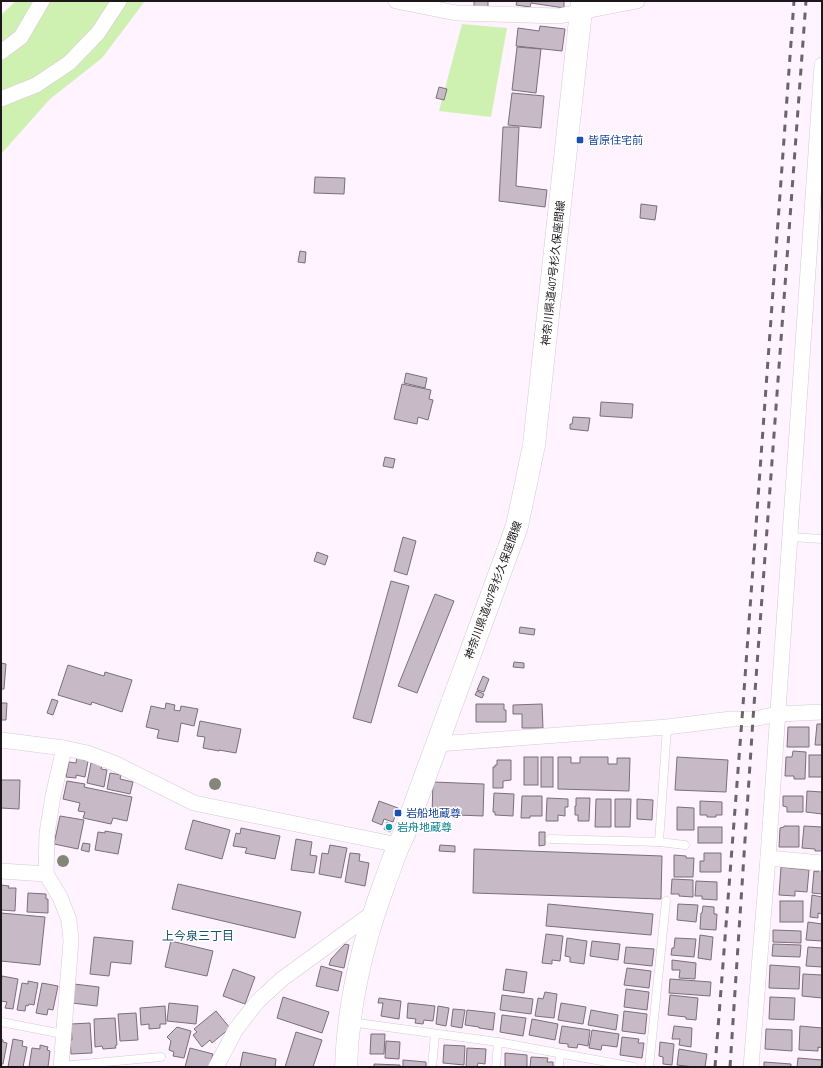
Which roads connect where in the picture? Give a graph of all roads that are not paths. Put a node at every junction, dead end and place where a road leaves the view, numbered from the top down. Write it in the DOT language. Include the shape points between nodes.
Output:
graph roads {
  1 [pos="42,1"];
  2 [pos="120,1"];
  3 [pos="396,1"];
  4 [pos="637,1"];
  5 [pos="582,6"];
  6 [pos="1,52"];
  7 [pos="822,65"];
  8 [pos="1,99"];
  9 [pos="790,537"];
  10 [pos="822,539"];
  11 [pos="822,712"];
  12 [pos="778,714"];
  13 [pos="667,727"];
  14 [pos="1,740"];
  15 [pos="437,744"];
  16 [pos="64,748"];
  17 [pos="550,839"];
  18 [pos="659,842"];
  19 [pos="398,845"];
  20 [pos="685,845"];
  21 [pos="768,858"];
  22 [pos="822,863"];
  23 [pos="1,871"];
  24 [pos="46,874"];
  25 [pos="666,901"];
  26 [pos="374,912"];
  27 [pos="1,1022"];
  28 [pos="350,1022"];
  29 [pos="63,1034"];
  30 [pos="435,1034"];
  31 [pos="498,1042"];
  32 [pos="560,1054"];
  33 [pos="161,1058"];
  34 [pos="61,1067"];
  35 [pos="216,1067"];
  36 [pos="346,1067"];
  37 [pos="432,1067"];
  38 [pos="496,1067"];
  39 [pos="559,1067"];
  40 [pos="632,1067"];
  41 [pos="649,1067"];
  42 [pos="751,1067"];
  1 -- 6 [label="street" via="21,37"];
  2 -- 8 [label="street" via="98,33 68,63 36,85"];
  3 -- 5 [label="street" via="456,13 559,16"];
  4 -- 5 [label="street"];
  5 -- 15 [label="main road, 神奈川県道407号杉久保座間線" via="534,445 517,526"];
  7 -- 9 [label="street"];
  9 -- 10 [label="lane"];
  9 -- 12 [label="street"];
  11 -- 12 [label="street"];
  12 -- 13 [label="street" via="753,719 731,719"];
  12 -- 21 [label="street"];
  13 -- 15 [label="street"];
  13 -- 18 [label="lane"];
  14 -- 16 [label="street"];
  15 -- 19 [label="main road, 神奈川県道407号杉久保座間線"];
  16 -- 19 [label="street" via="114,763 194,803"];
  16 -- 24 [label="street" via="47,833"];
  17 -- 18 [label="lane"];
  18 -- 20 [label="lane"];
  19 -- 26 [label="main road, 神奈川県道407号杉久保座間線"];
  21 -- 22 [label="street"];
  21 -- 42 [label="street"];
  23 -- 24 [label="street"];
  24 -- 29 [label="street" via="60,897 70,927"];
  25 -- 41 [label="lane"];
  26 -- 28 [label="main road, 神奈川県道407号杉久保座間線"];
  26 -- 35 [label="street" via="282,979 258,1001 236,1029"];
  27 -- 29 [label="lane"];
  28 -- 30 [label="lane"];
  28 -- 36 [label="main road, 神奈川県道407号杉久保座間線"];
  29 -- 34 [label="street"];
  30 -- 31 [label="lane"];
  30 -- 37 [label="lane"];
  31 -- 32 [label="lane"];
  31 -- 38 [label="lane"];
  32 -- 39 [label="lane"];
  32 -- 40 [label="lane"];
  33 -- 34 [label="lane"];
}
